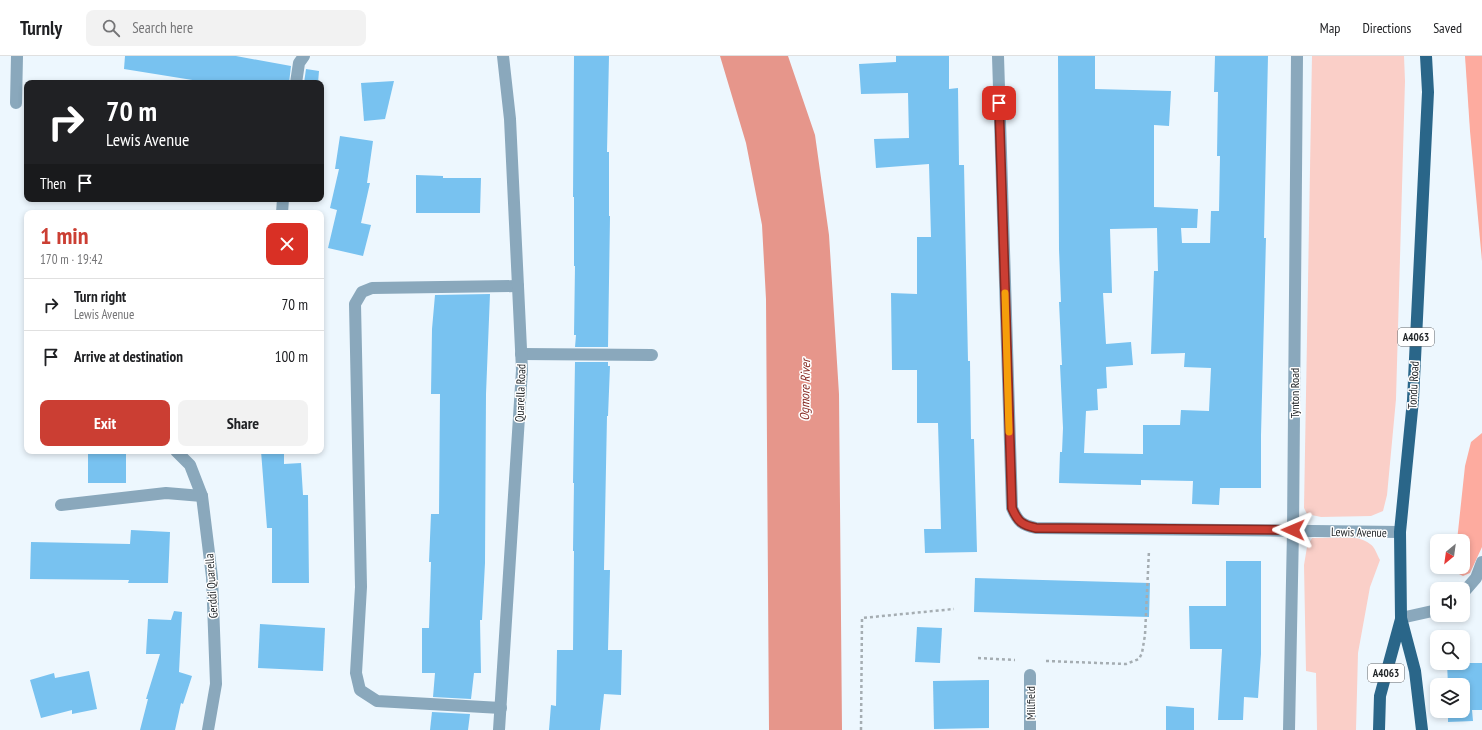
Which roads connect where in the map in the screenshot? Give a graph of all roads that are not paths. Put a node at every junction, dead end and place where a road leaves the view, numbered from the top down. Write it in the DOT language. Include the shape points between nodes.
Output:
graph roads {
  1 [pos="17,56"];
  2 [pos="304,56"];
  3 [pos="503,56"];
  4 [pos="998,56"];
  5 [pos="1297,56"];
  6 [pos="1426,56"];
  7 [pos="296,80"];
  8 [pos="16,103"];
  9 [pos="518,286"];
  10 [pos="521,354"];
  11 [pos="652,355"];
  12 [pos="179,454"];
  13 [pos="202,496"];
  14 [pos="61,505"];
  15 [pos="1293,530"];
  16 [pos="1400,532"];
  17 [pos="1482,562"];
  18 [pos="1470,585"];
  19 [pos="1430,612"];
  20 [pos="1401,618"];
  21 [pos="1030,676"];
  22 [pos="501,708"];
  23 [pos="208,730"];
  24 [pos="499,730"];
  25 [pos="1030,730"];
  26 [pos="1289,730"];
  27 [pos="1379,730"];
  28 [pos="1422,730"];
  1 -- 8 [label="street"];
  2 -- 7 [label="street" via="299,62"];
  3 -- 9 [label="street, Quarella Road" via="510,119"];
  4 -- 15 [label="street, Lewis Avenue" via="1012,508 1016,518 1024,525 1036,528"];
  5 -- 15 [label="street, Tynton Road"];
  6 -- 16 [label="main road, Tondu Road / A4063" via="1427,100 1413,400"];
  9 -- 10 [label="street, Quarella Road"];
  9 -- 22 [label="street" via="372,288 362,292 355,304 361,586 356,673 360,690 378,701"];
  10 -- 11 [label="street"];
  10 -- 22 [label="street, Quarella Road"];
  12 -- 13 [label="street, Gerddi Quarella" via="190,465"];
  13 -- 14 [label="street" via="166,493"];
  13 -- 23 [label="street, Gerddi Quarella" via="212,577 216,684"];
  15 -- 16 [label="street, Lewis Avenue"];
  15 -- 26 [label="street, Tynton Road"];
  16 -- 20 [label="main road, Tondu Road / A4063"];
  17 -- 18 [label="street" via="1476,578"];
  19 -- 20 [label="street"];
  20 -- 27 [label="main road, Tondu Road / A4063" via="1380,696"];
  20 -- 28 [label="main road, Tondu Road / A4063" via="1415,671"];
  21 -- 25 [label="street, Millfield"];
  22 -- 24 [label="street, Quarella Road"];
}
